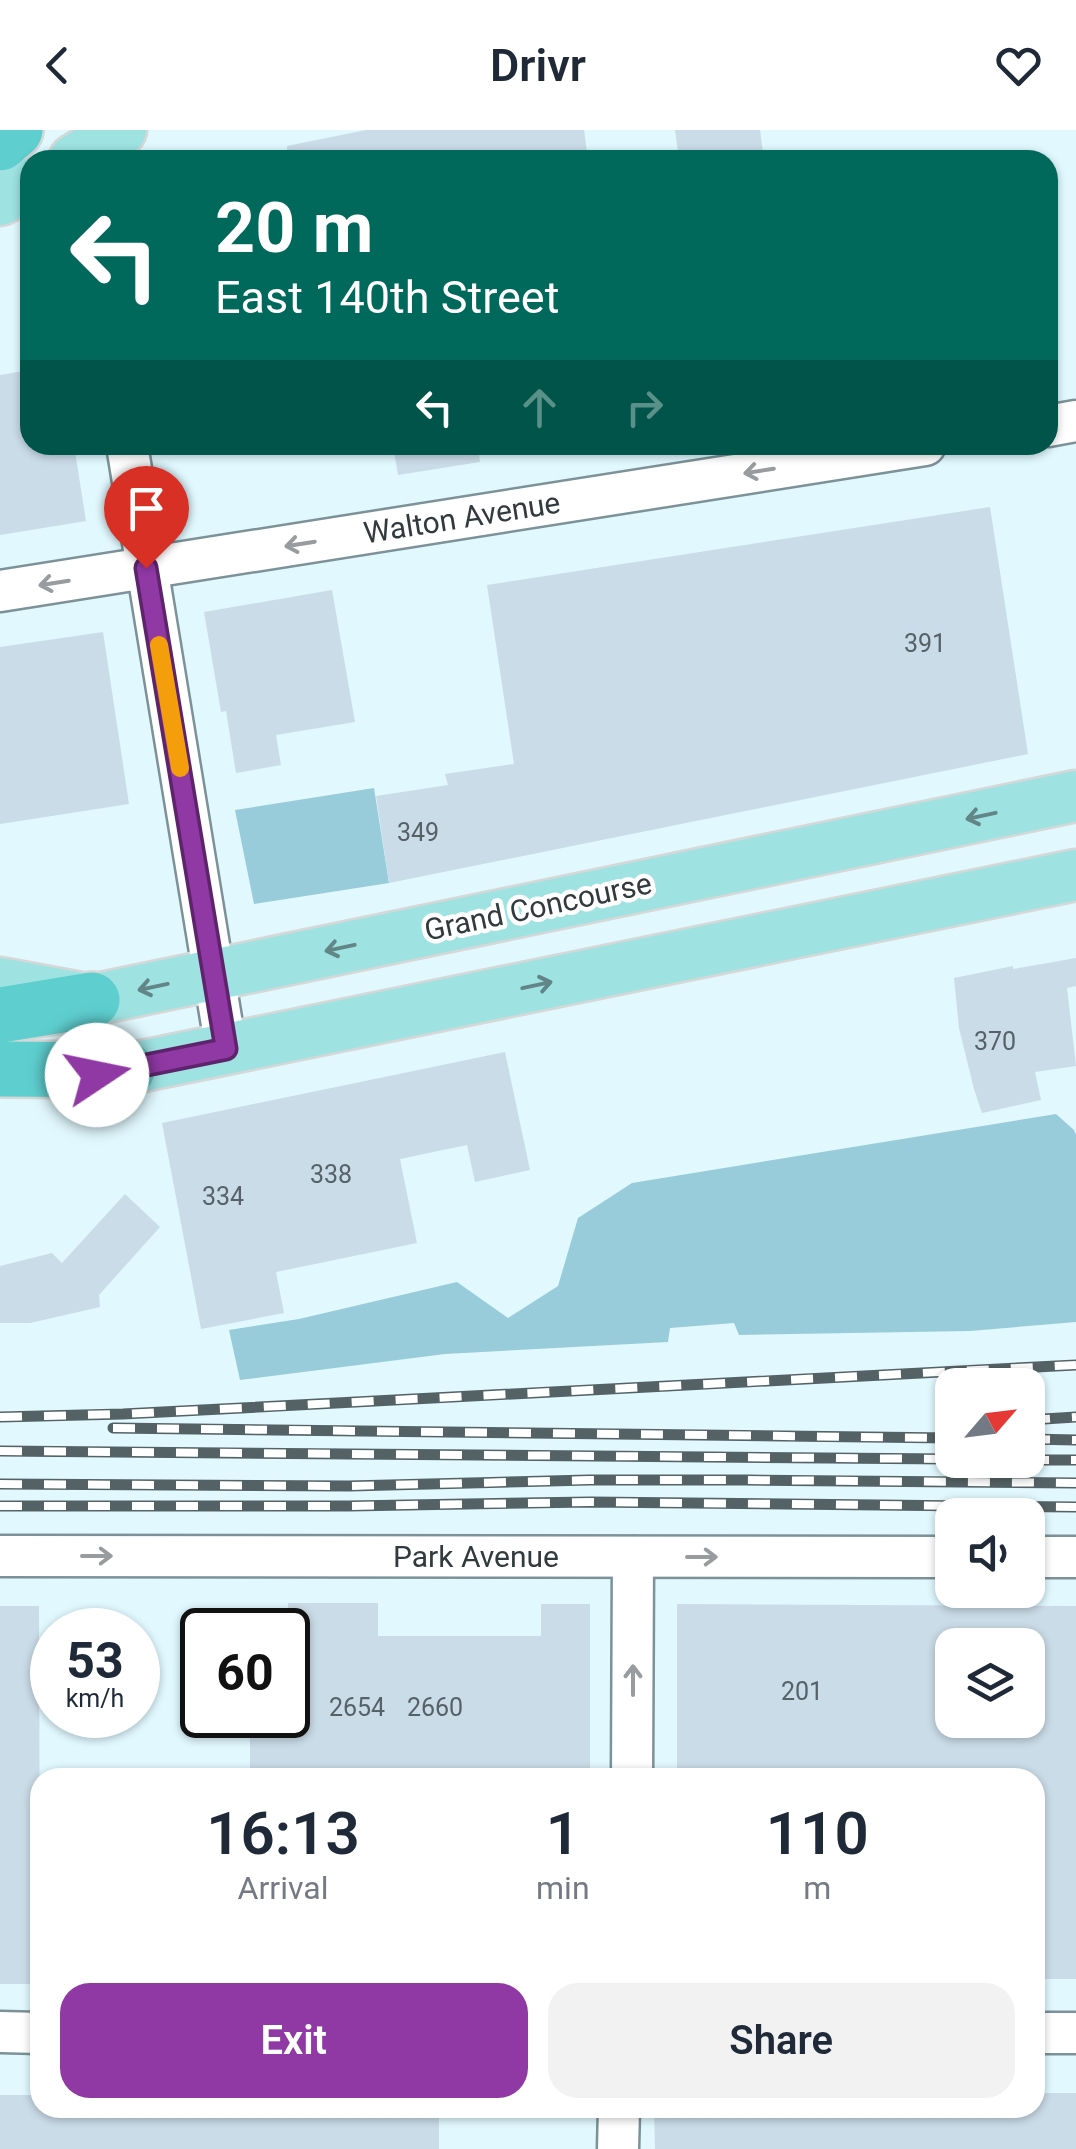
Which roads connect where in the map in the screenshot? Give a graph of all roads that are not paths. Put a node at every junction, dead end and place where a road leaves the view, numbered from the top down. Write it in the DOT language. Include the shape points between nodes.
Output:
graph roads {
  1 [pos="14,130"];
  2 [pos="121,130"];
  3 [pos="140,130"];
  4 [pos="0,143"];
  5 [pos="90,150"];
  6 [pos="96,150"];
  7 [pos="129,455"];
  8 [pos="862,455"];
  9 [pos="146,568"];
  10 [pos="0,592"];
  11 [pos="1076,796"];
  12 [pos="1076,875"];
  13 [pos="214,974"];
  14 [pos="0,983"];
  15 [pos="92,1000"];
  16 [pos="0,1015"];
  17 [pos="226,1049"];
  18 [pos="0,1069"];
  19 [pos="127,1070"];
  20 [pos="0,1092"];
  21 [pos="0,1556"];
  22 [pos="633,1557"];
  23 [pos="935,1557"];
  24 [pos="1045,1557"];
  25 [pos="1076,1557"];
  26 [pos="632,1768"];
  27 [pos="0,2032"];
  28 [pos="30,2032"];
  29 [pos="1045,2033"];
  30 [pos="1076,2033"];
  31 [pos="618,2118"];
  32 [pos="618,2149"];
  1 -- 4 [label="highway"];
  2 -- 5 [label="main road"];
  3 -- 6 [label="street"];
  7 -- 9 [label="street"];
  8 -- 9 [label="street, Walton Avenue, one-way"];
  9 -- 10 [label="street, Walton Avenue, one-way"];
  9 -- 13 [label="street"];
  11 -- 13 [label="main road, Grand Concourse, one-way"];
  17 -- 12 [label="main road, one-way"];
  13 -- 15 [label="main road, Grand Concourse, one-way"];
  13 -- 17 [label="street"];
  14 -- 15 [label="main road, Grand Concourse"];
  15 -- 16 [label="highway"];
  17 -- 19 [label="main road"];
  18 -- 19 [label="highway"];
  19 -- 20 [label="main road"];
  21 -- 22 [label="street, Park Avenue, one-way"];
  22 -- 23 [label="street, Park Avenue, one-way"];
  26 -- 22 [label="street, one-way"];
  24 -- 25 [label="street"];
  27 -- 28 [label="street"];
  29 -- 30 [label="street"];
  31 -- 32 [label="street"];
}
